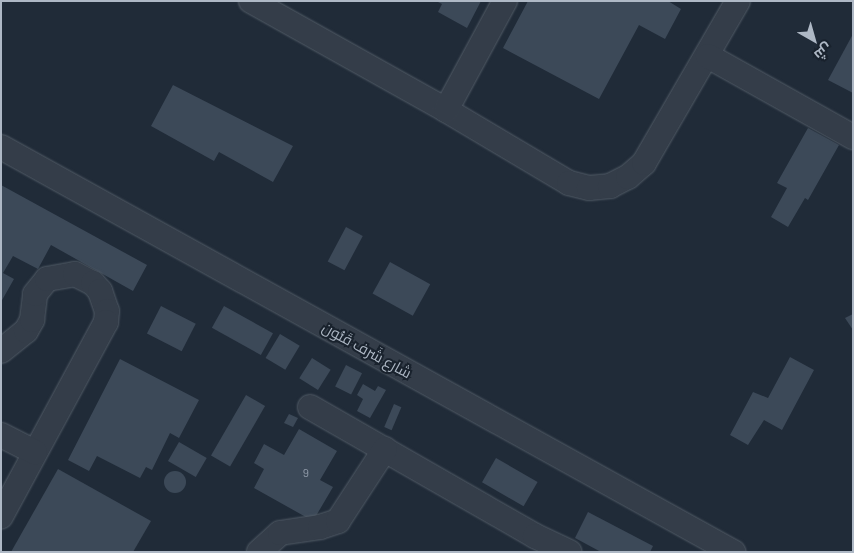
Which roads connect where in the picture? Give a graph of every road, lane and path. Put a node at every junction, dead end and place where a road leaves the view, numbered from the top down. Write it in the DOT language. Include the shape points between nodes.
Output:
graph roads {
  1 [pos="251,1"];
  2 [pos="505,1"];
  3 [pos="738,1"];
  4 [pos="276,7"];
  5 [pos="708,56"];
  6 [pos="446,110"];
  7 [pos="853,138"];
  8 [pos="1,148"];
  9 [pos="1,351"];
  10 [pos="310,407"];
  11 [pos="1,434"];
  12 [pos="385,449"];
  13 [pos="34,452"];
  14 [pos="1,516"];
  15 [pos="530,544"];
  16 [pos="260,552"];
  17 [pos="570,552"];
  18 [pos="733,552"];
  1 -- 4 [label="street"];
  2 -- 6 [label="street"];
  3 -- 5 [label="street"];
  4 -- 6 [label="street"];
  5 -- 6 [label="street" via="644,163 628,177 610,186 589,188 569,184"];
  5 -- 7 [label="street"];
  8 -- 18 [label="street, شارع شَرف قَنُّون"];
  9 -- 13 [label="street" via="26,331 32,320 35,294 47,279 65,273 75,274 100,291 107,311 106,322"];
  10 -- 12 [label="street"];
  11 -- 13 [label="street"];
  12 -- 15 [label="street"];
  12 -- 16 [label="street" via="338,521 320,528 280,533"];
  13 -- 14 [label="street"];
  15 -- 17 [label="street"];
}
